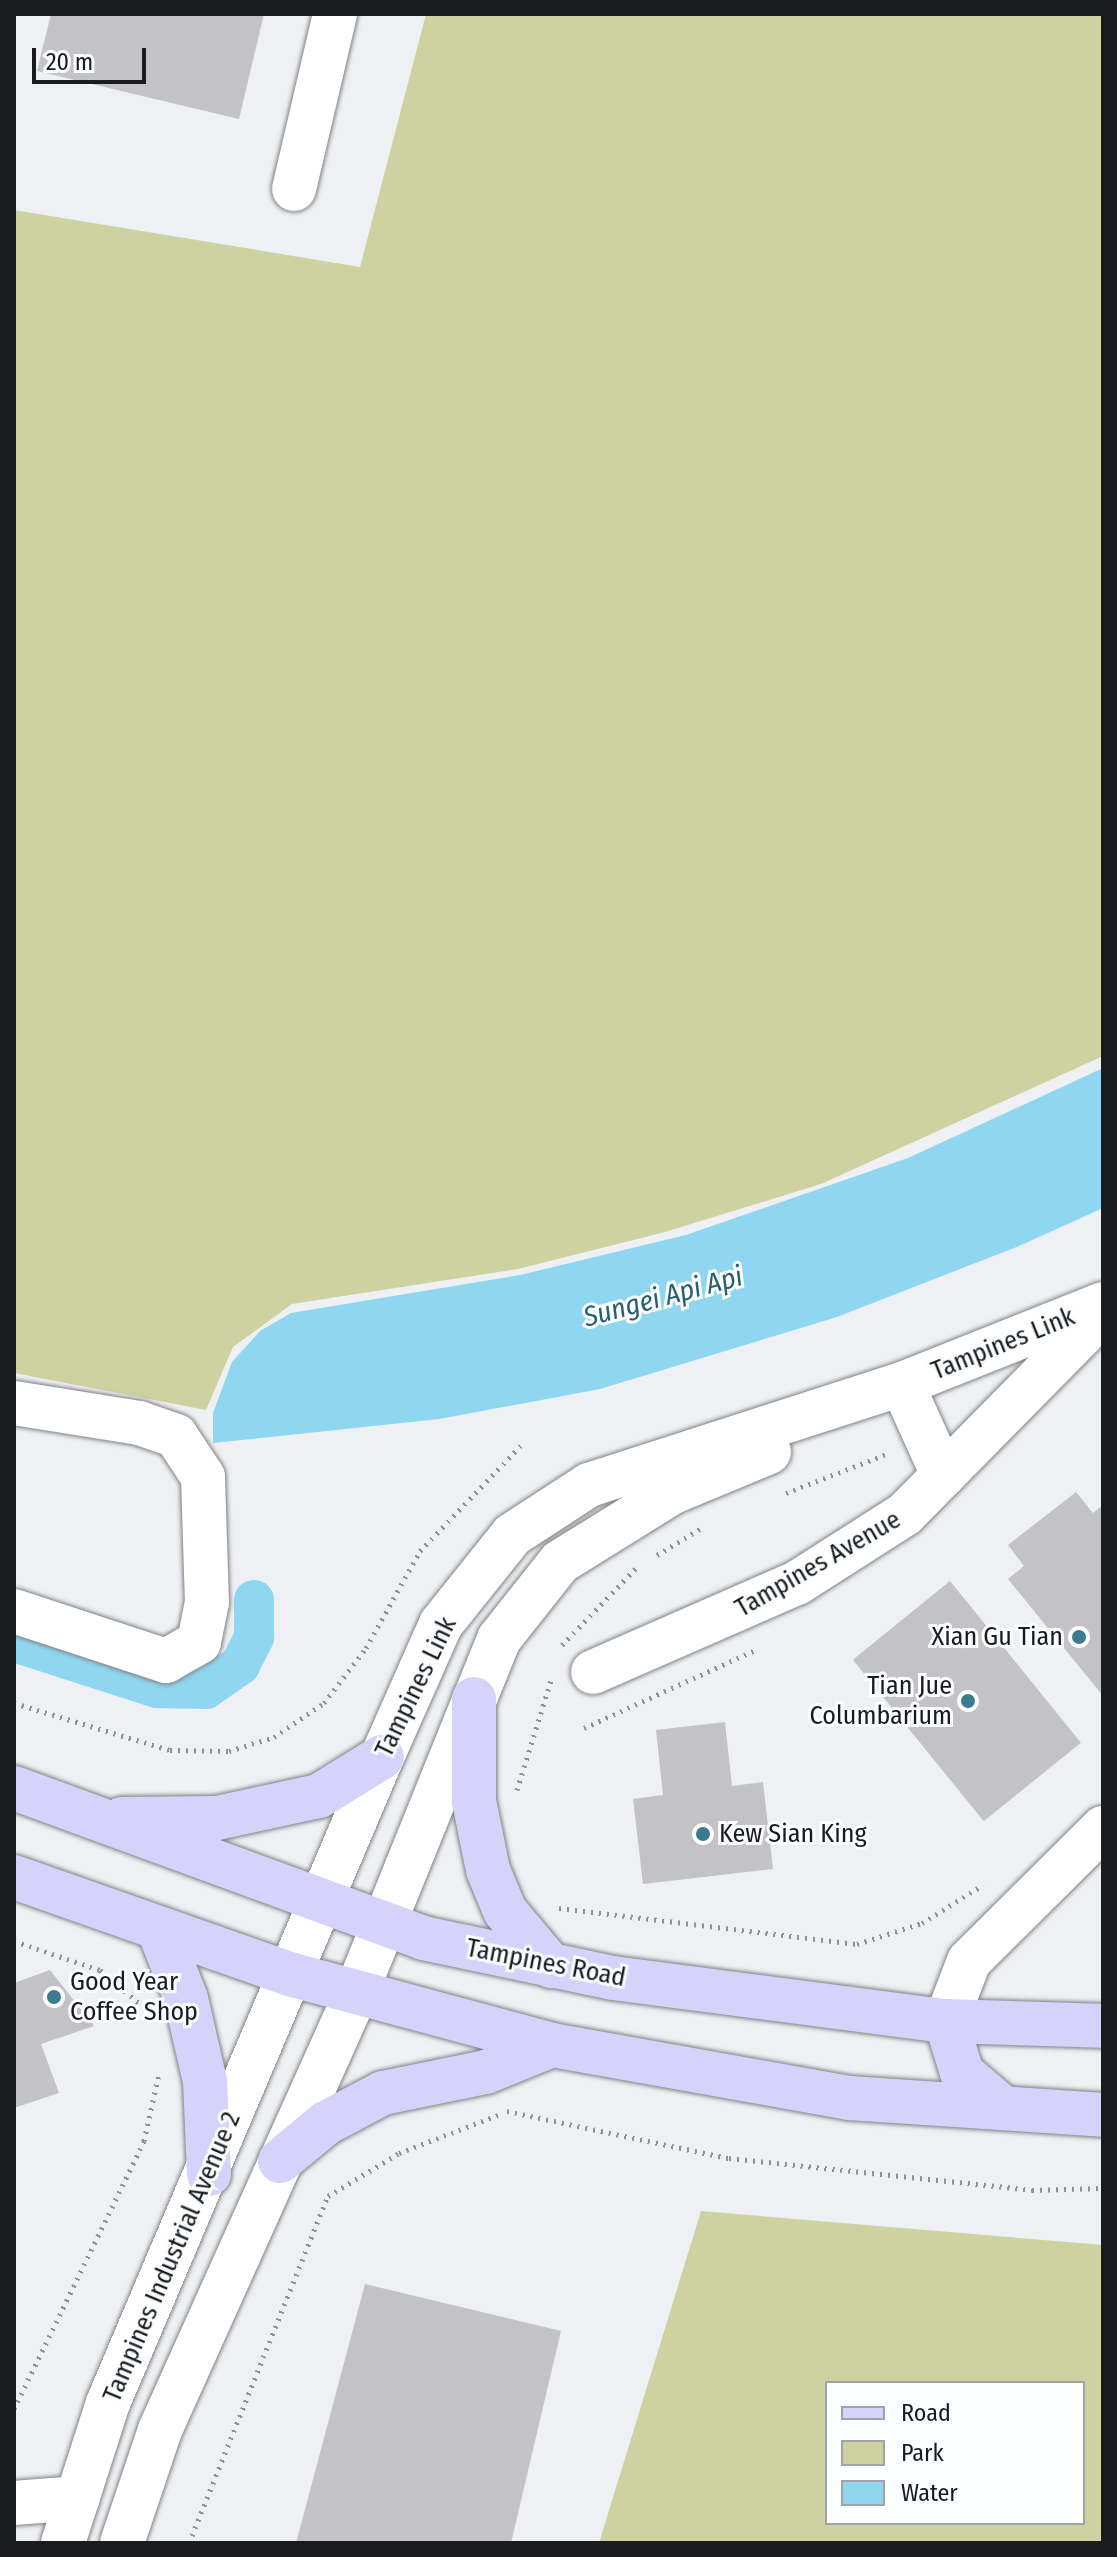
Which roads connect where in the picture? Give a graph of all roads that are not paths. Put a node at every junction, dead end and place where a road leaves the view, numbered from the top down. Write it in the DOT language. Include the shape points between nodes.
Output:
graph roads {
  1 [pos="335,14"];
  2 [pos="294,189"];
  3 [pos="1103,1304"];
  4 [pos="1103,1313"];
  5 [pos="902,1384"];
  6 [pos="14,1403"];
  7 [pos="943,1475"];
  8 [pos="14,1611"];
  9 [pos="593,1672"];
  10 [pos="474,1699"];
  11 [pos="382,1757"];
  12 [pos="14,1788"];
  13 [pos="100,1820"];
  14 [pos="1103,1828"];
  15 [pos="14,1877"];
  16 [pos="321,1906"];
  17 [pos="381,1925"];
  18 [pos="159,1930"];
  19 [pos="551,1966"];
  20 [pos="293,1975"];
  21 [pos="356,1993"];
  22 [pos="946,2021"];
  23 [pos="1103,2026"];
  24 [pos="552,2045"];
  25 [pos="1002,2107"];
  26 [pos="1103,2115"];
  27 [pos="280,2161"];
  28 [pos="209,2174"];
  29 [pos="78,2498"];
  30 [pos="14,2503"];
  31 [pos="63,2543"];
  32 [pos="122,2543"];
  1 -- 2 [label="street"];
  3 -- 5 [label="street, Tampines Link"];
  4 -- 7 [label="street, Tampines Avenue"];
  5 -- 7 [label="street"];
  5 -- 10 [label="street, Tampines Link" via="792,1442 673,1492 560,1562 499,1639"];
  5 -- 11 [label="street, Tampines Link" via="589,1485 512,1535 441,1624"];
  6 -- 8 [label="street" via="139,1423 176,1436 203,1477 207,1602 199,1642 166,1661"];
  7 -- 9 [label="street, Tampines Avenue" via="905,1514 797,1583"];
  10 -- 17 [label="street, Tampines Link"];
  10 -- 19 [label="main road" via="474,1801 488,1870 505,1911"];
  11 -- 13 [label="main road" via="319,1796 217,1818"];
  11 -- 16 [label="street, Tampines Link"];
  12 -- 13 [label="main road, Tampines Road"];
  13 -- 16 [label="main road, Tampines Road"];
  14 -- 22 [label="street" via="969,1961"];
  15 -- 18 [label="main road"];
  16 -- 17 [label="main road, Tampines Road"];
  16 -- 20 [label="street, Tampines Link"];
  17 -- 19 [label="main road, Tampines Road"];
  17 -- 21 [label="street, Tampines Link"];
  18 -- 20 [label="main road"];
  18 -- 28 [label="main road" via="186,1999 205,2081"];
  19 -- 22 [label="main road, Tampines Road"];
  20 -- 21 [label="main road"];
  20 -- 28 [label="street, Tampines Industrial Avenue 2"];
  21 -- 24 [label="main road"];
  21 -- 27 [label="street"];
  22 -- 23 [label="main road, Tampines Road"];
  22 -- 25 [label="main road" via="962,2073"];
  24 -- 25 [label="main road" via="849,2098"];
  24 -- 27 [label="main road" via="486,2072 383,2093 327,2122"];
  25 -- 26 [label="main road"];
  27 -- 32 [label="street" via="160,2430"];
  28 -- 29 [label="street, Tampines Industrial Avenue 2" via="108,2403"];
  29 -- 30 [label="street"];
  29 -- 31 [label="street, Tampines Industrial Avenue 2"];
}
